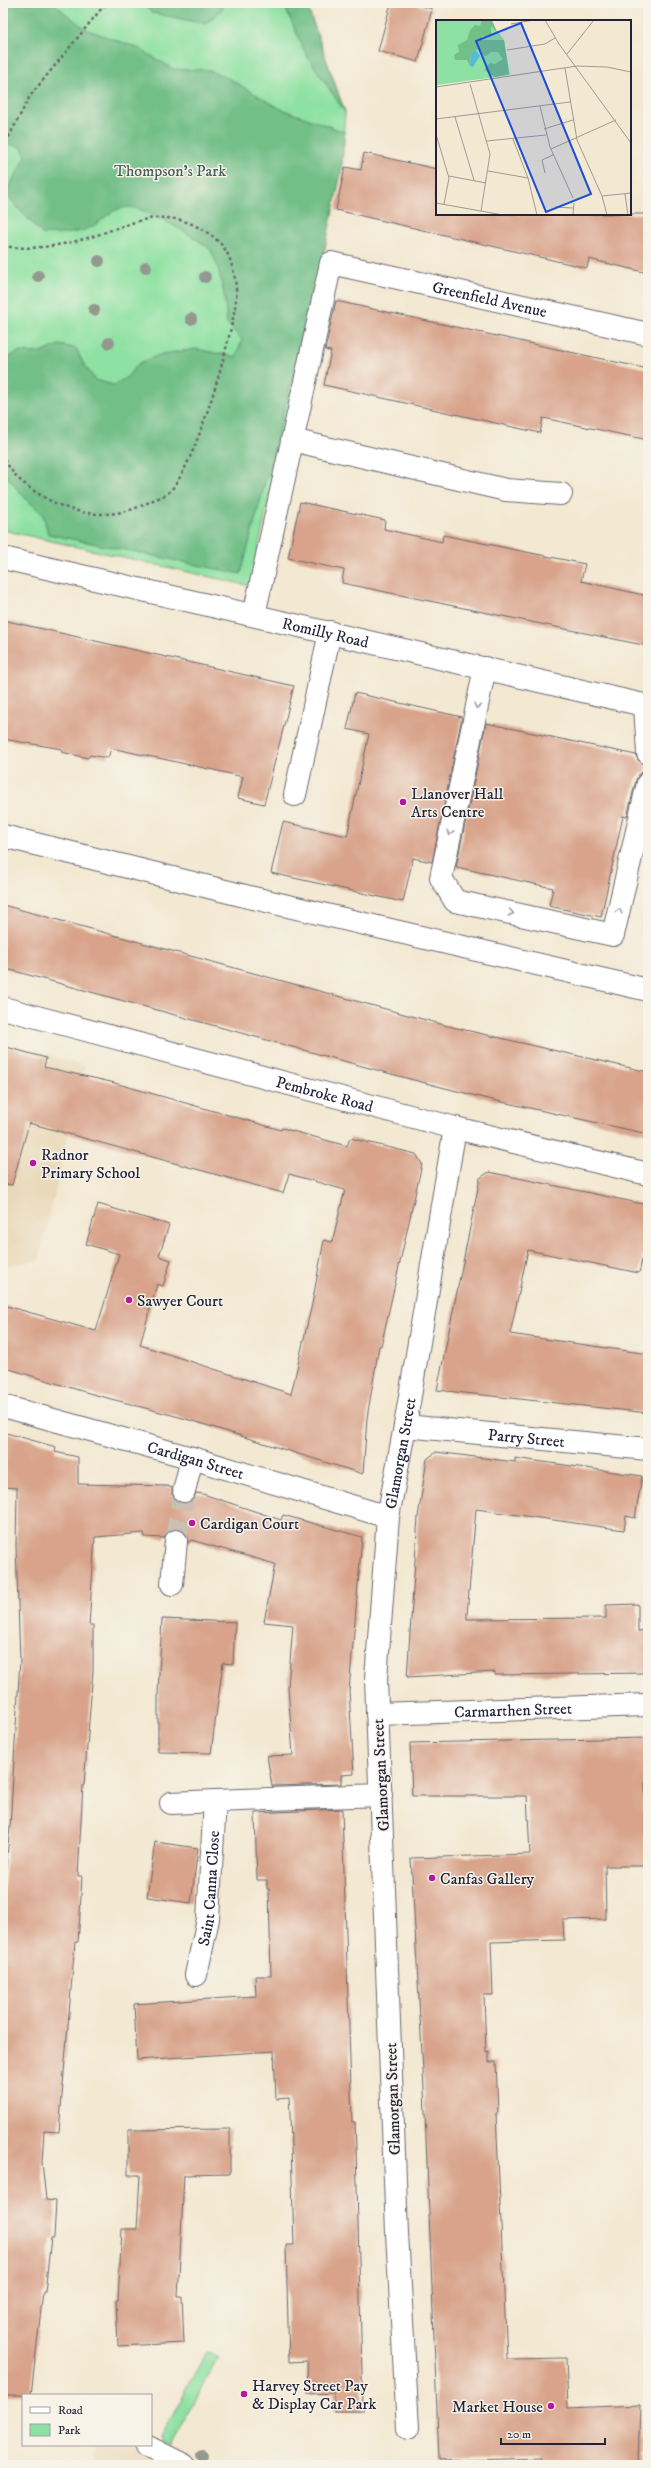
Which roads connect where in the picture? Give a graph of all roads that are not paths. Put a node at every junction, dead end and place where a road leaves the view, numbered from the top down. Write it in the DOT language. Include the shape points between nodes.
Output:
graph roads {
  1 [pos="648,334"];
  2 [pos="292,440"];
  3 [pos="561,494"];
  4 [pos="3,558"];
  5 [pos="254,615"];
  6 [pos="330,632"];
  7 [pos="485,668"];
  8 [pos="647,705"];
  9 [pos="648,753"];
  10 [pos="648,783"];
  11 [pos="296,795"];
  12 [pos="3,836"];
  13 [pos="648,990"];
  14 [pos="3,1008"];
  15 [pos="455,1128"];
  16 [pos="648,1174"];
  17 [pos="3,1406"];
  18 [pos="405,1426"];
  19 [pos="648,1449"];
  20 [pos="192,1458"];
  21 [pos="184,1491"];
  22 [pos="388,1517"];
  23 [pos="176,1540"];
  24 [pos="172,1584"];
  25 [pos="648,1705"];
  26 [pos="377,1714"];
  27 [pos="381,1795"];
  28 [pos="215,1801"];
  29 [pos="171,1803"];
  30 [pos="196,1976"];
  31 [pos="408,2428"];
  32 [pos="146,2446"];
  33 [pos="184,2465"];
  1 -- 2 [label="street, Greenfield Avenue" via="331,263"];
  2 -- 3 [label="street" via="506,490"];
  2 -- 5 [label="street"];
  4 -- 5 [label="street, Romilly Road"];
  5 -- 6 [label="street, Romilly Road"];
  6 -- 7 [label="street, Romilly Road"];
  6 -- 11 [label="street"];
  7 -- 8 [label="street, Romilly Road"];
  7 -- 10 [label="street, one-way" via="441,878 455,901 613,935"];
  8 -- 9 [label="street"];
  12 -- 13 [label="street" via="249,897"];
  14 -- 15 [label="street, Pembroke Road"];
  15 -- 16 [label="street, Pembroke Road"];
  15 -- 18 [label="street, Glamorgan Street"];
  17 -- 20 [label="street, Cardigan Street"];
  18 -- 19 [label="street, Parry Street"];
  18 -- 22 [label="street, Glamorgan Street"];
  20 -- 21 [label="street"];
  20 -- 22 [label="street, Cardigan Street"];
  22 -- 26 [label="street, Glamorgan Street" via="376,1679"];
  23 -- 24 [label="street"];
  25 -- 26 [label="street, Carmarthen Street"];
  26 -- 27 [label="street, Glamorgan Street"];
  27 -- 28 [label="street"];
  27 -- 31 [label="street, Glamorgan Street" via="397,2233"];
  28 -- 29 [label="street"];
  28 -- 30 [label="street, Saint Canna Close" via="208,1919"];
  32 -- 33 [label="street"];
}
